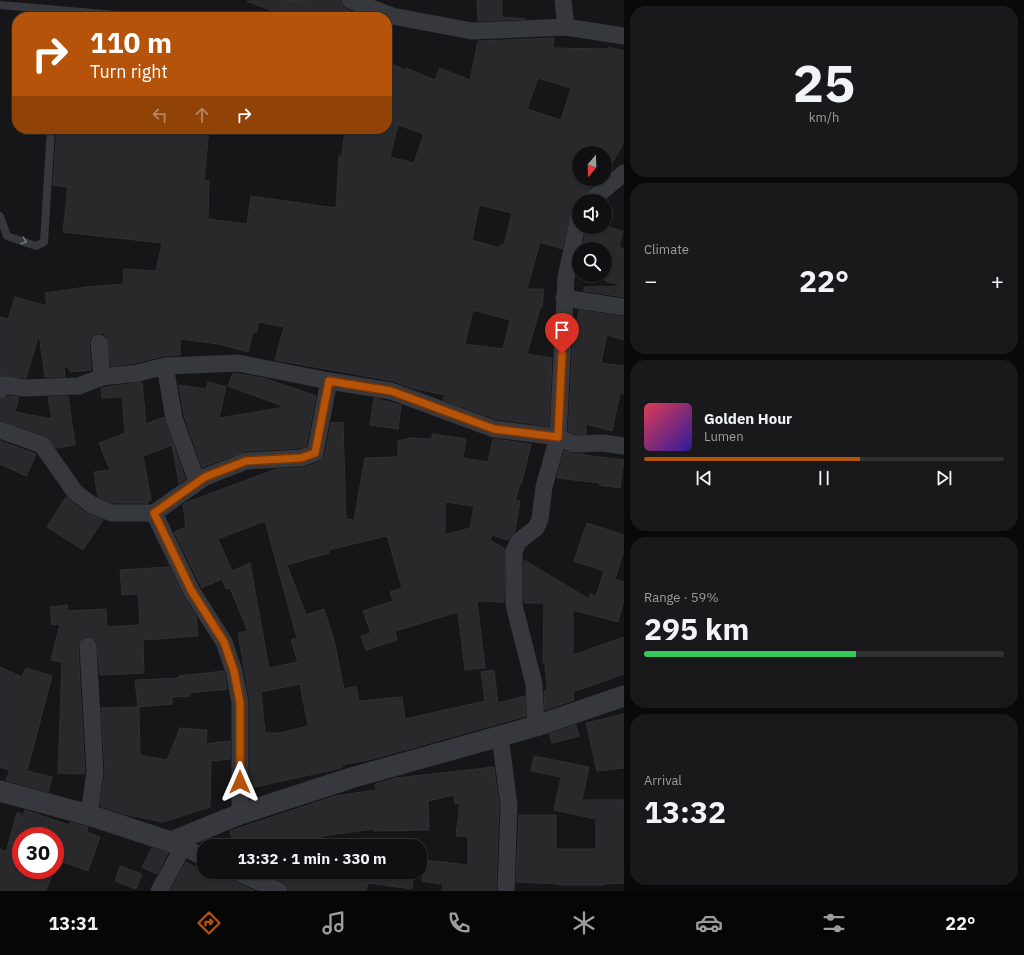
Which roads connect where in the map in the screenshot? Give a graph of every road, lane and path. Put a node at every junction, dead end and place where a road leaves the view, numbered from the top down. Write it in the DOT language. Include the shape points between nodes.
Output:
graph roads {
  1 [pos="350,0"];
  2 [pos="563,0"];
  3 [pos="0,5"];
  4 [pos="47,12"];
  5 [pos="382,12"];
  6 [pos="392,16"];
  7 [pos="566,27"];
  8 [pos="624,36"];
  9 [pos="51,134"];
  10 [pos="624,173"];
  11 [pos="598,194"];
  12 [pos="0,216"];
  13 [pos="575,234"];
  14 [pos="564,298"];
  15 [pos="624,307"];
  16 [pos="99,343"];
  17 [pos="165,366"];
  18 [pos="102,378"];
  19 [pos="329,381"];
  20 [pos="0,390"];
  21 [pos="0,430"];
  22 [pos="558,437"];
  23 [pos="624,446"];
  24 [pos="197,482"];
  25 [pos="154,513"];
  26 [pos="88,646"];
  27 [pos="624,696"];
  28 [pos="536,726"];
  29 [pos="500,736"];
  30 [pos="0,791"];
  31 [pos="240,814"];
  32 [pos="89,815"];
  33 [pos="177,845"];
  34 [pos="197,854"];
  35 [pos="252,879"];
  36 [pos="159,891"];
  37 [pos="279,891"];
  38 [pos="506,891"];
  1 -- 5 [label="street"];
  2 -- 7 [label="street"];
  3 -- 4 [label="lane"];
  6 -- 7 [label="street" via="472,31"];
  7 -- 8 [label="street"];
  12 -- 9 [label="lane, one-way" via="7,236 36,246 44,242"];
  10 -- 11 [label="street"];
  13 -- 14 [label="street"];
  14 -- 15 [label="street"];
  14 -- 22 [label="street"];
  16 -- 18 [label="street"];
  17 -- 18 [label="street"];
  17 -- 19 [label="street" via="238,363"];
  17 -- 24 [label="street" via="174,418"];
  18 -- 20 [label="street" via="78,386 25,388 3,385"];
  19 -- 22 [label="street" via="391,391 494,429"];
  19 -- 24 [label="street" via="315,453 301,458 246,461"];
  21 -- 25 [label="street" via="42,445 75,492 92,505 112,513"];
  22 -- 23 [label="street" via="573,444 603,443"];
  22 -- 28 [label="street" via="544,487 540,519 536,528 519,541 514,551 514,605 534,684"];
  24 -- 25 [label="street"];
  25 -- 31 [label="street" via="191,590 224,642 234,671 240,703"];
  26 -- 32 [label="street" via="95,772"];
  27 -- 28 [label="street"];
  28 -- 29 [label="street"];
  29 -- 31 [label="street" via="351,778"];
  29 -- 38 [label="street" via="509,805"];
  30 -- 32 [label="street"];
  31 -- 33 [label="street"];
  32 -- 33 [label="street"];
  33 -- 34 [label="street"];
  33 -- 36 [label="street"];
  35 -- 37 [label="street"];
}
